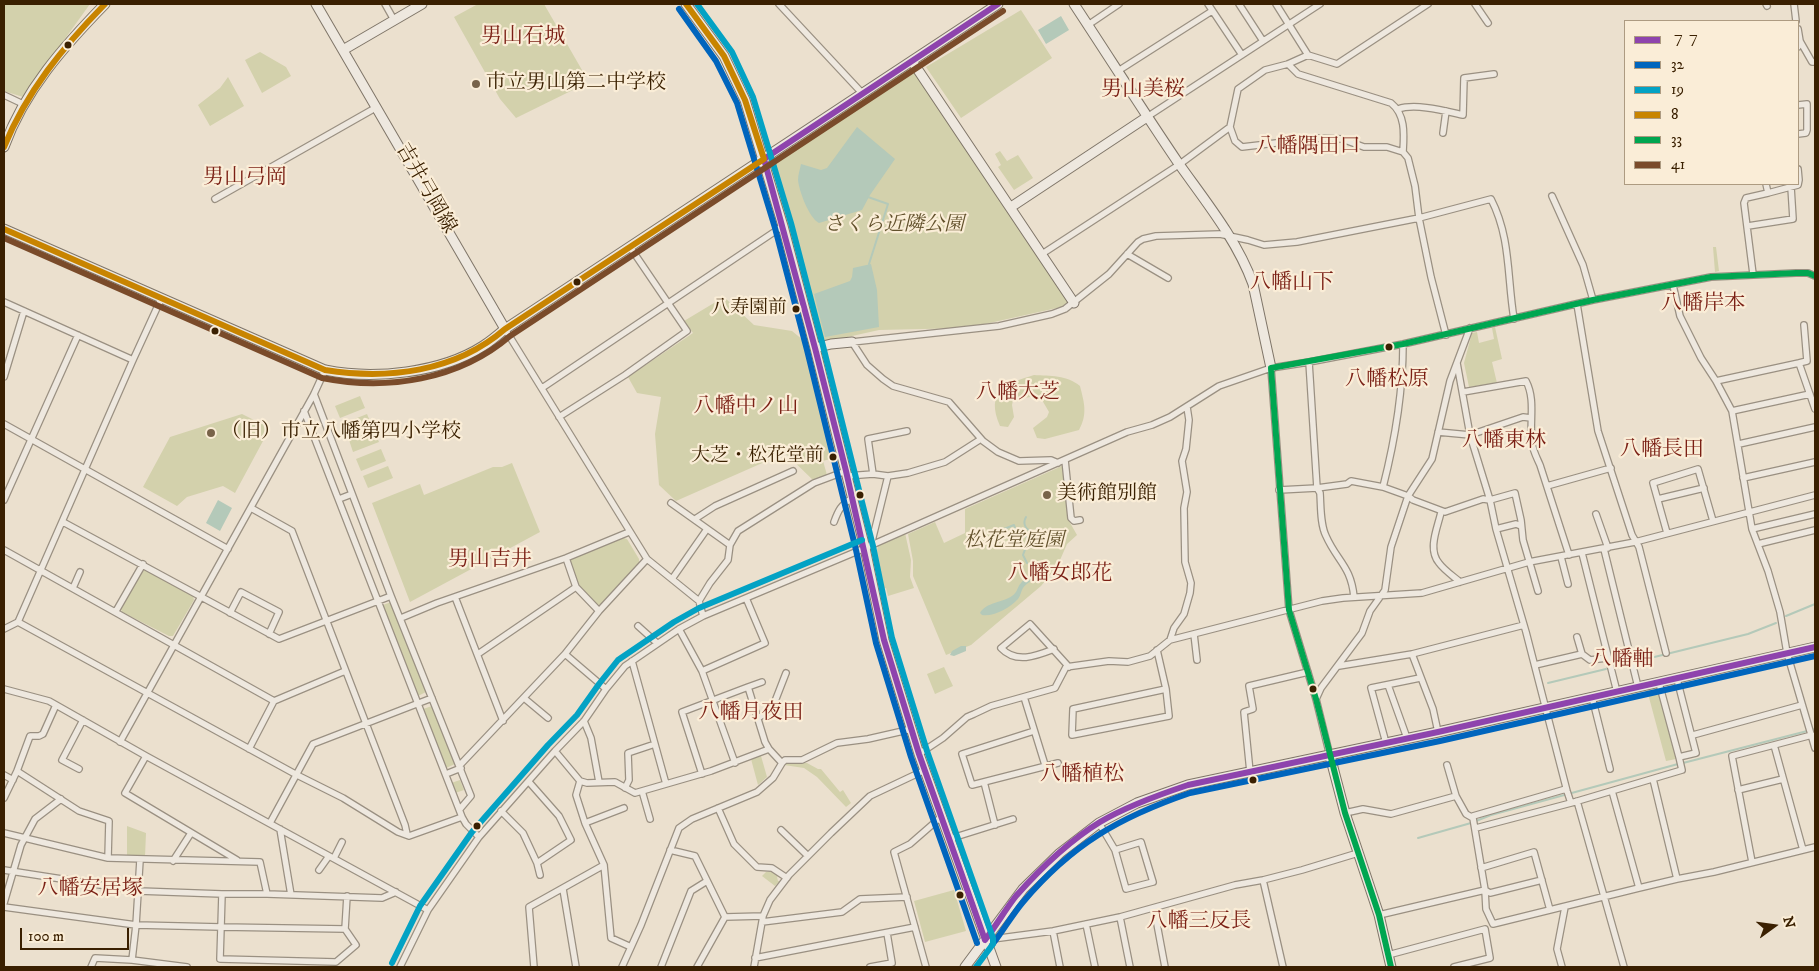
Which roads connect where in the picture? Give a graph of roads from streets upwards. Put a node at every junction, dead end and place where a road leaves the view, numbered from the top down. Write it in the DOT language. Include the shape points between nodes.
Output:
graph roads {
  1 [pos="104,4"];
  2 [pos="316,4"];
  3 [pos="385,4"];
  4 [pos="422,4"];
  5 [pos="686,4"];
  6 [pos="779,4"];
  7 [pos="998,4"];
  8 [pos="1074,4"];
  9 [pos="1119,4"];
  10 [pos="1208,4"];
  11 [pos="1239,4"];
  12 [pos="1276,4"];
  13 [pos="1320,4"];
  14 [pos="1428,4"];
  15 [pos="1476,4"];
  16 [pos="1794,4"];
  17 [pos="1212,11"];
  18 [pos="394,20"];
  19 [pos="1796,20"];
  20 [pos="1488,23"];
  21 [pos="1288,24"];
  22 [pos="1088,25"];
  23 [pos="1263,41"];
  24 [pos="1799,44"];
  25 [pos="343,50"];
  26 [pos="1242,55"];
  27 [pos="1308,55"];
  28 [pos="912,61"];
  29 [pos="1815,62"];
  30 [pos="1288,64"];
  31 [pos="1118,71"];
  32 [pos="1494,74"];
  33 [pos="862,93"];
  34 [pos="4,95"];
  35 [pos="23,104"];
  36 [pos="1799,105"];
  37 [pos="378,107"];
  38 [pos="1398,109"];
  39 [pos="1446,111"];
  40 [pos="1147,116"];
  41 [pos="1230,128"];
  42 [pos="1443,133"];
  43 [pos="1799,134"];
  44 [pos="4,147"];
  45 [pos="1403,152"];
  46 [pos="764,159"];
  47 [pos="1180,164"];
  48 [pos="1766,185"];
  49 [pos="1798,185"];
  50 [pos="1791,187"];
  51 [pos="1768,193"];
  52 [pos="1552,196"];
  53 [pos="215,199"];
  54 [pos="1011,207"];
  55 [pos="1419,218"];
  56 [pos="783,226"];
  57 [pos="1748,226"];
  58 [pos="4,229"];
  59 [pos="1231,238"];
  60 [pos="630,247"];
  61 [pos="1042,254"];
  62 [pos="1127,254"];
  63 [pos="1753,274"];
  64 [pos="1815,276"];
  65 [pos="1168,278"];
  66 [pos="1672,285"];
  67 [pos="161,300"];
  68 [pos="1593,300"];
  69 [pos="4,302"];
  70 [pos="669,302"];
  71 [pos="1074,302"];
  72 [pos="1577,304"];
  73 [pos="24,311"];
  74 [pos="1514,319"];
  75 [pos="1804,325"];
  76 [pos="1470,328"];
  77 [pos="505,329"];
  78 [pos="78,335"];
  79 [pos="1446,335"];
  80 [pos="852,342"];
  81 [pos="1403,344"];
  82 [pos="815,348"];
  83 [pos="133,360"];
  84 [pos="1309,362"];
  85 [pos="1457,363"];
  86 [pos="1799,363"];
  87 [pos="1271,368"];
  88 [pos="325,370"];
  89 [pos="4,377"];
  90 [pos="1716,381"];
  91 [pos="542,388"];
  92 [pos="1463,392"];
  93 [pos="314,394"];
  94 [pos="1810,394"];
  95 [pos="1186,407"];
  96 [pos="1815,409"];
  97 [pos="304,411"];
  98 [pos="1732,411"];
  99 [pos="559,417"];
  100 [pos="1531,418"];
  101 [pos="4,424"];
  102 [pos="1815,427"];
  103 [pos="907,431"];
  104 [pos="1438,432"];
  105 [pos="1470,435"];
  106 [pos="31,439"];
  107 [pos="981,439"];
  108 [pos="1739,444"];
  109 [pos="1065,460"];
  110 [pos="1815,462"];
  111 [pos="1058,463"];
  112 [pos="85,468"];
  113 [pos="1611,468"];
  114 [pos="793,472"];
  115 [pos="847,474"];
  116 [pos="873,474"];
  117 [pos="888,476"];
  118 [pos="1743,478"];
  119 [pos="1547,486"];
  120 [pos="1383,487"];
  121 [pos="1317,488"];
  122 [pos="1704,488"];
  123 [pos="1279,490"];
  124 [pos="352,494"];
  125 [pos="1815,495"];
  126 [pos="1408,496"];
  127 [pos="853,498"];
  128 [pos="339,499"];
  129 [pos="1658,499"];
  130 [pos="4,500"];
  131 [pos="1490,500"];
  132 [pos="671,503"];
  133 [pos="251,508"];
  134 [pos="1750,511"];
  135 [pos="1442,512"];
  136 [pos="1596,514"];
  137 [pos="1815,514"];
  138 [pos="695,519"];
  139 [pos="1080,520"];
  140 [pos="1713,521"];
  141 [pos="63,522"];
  142 [pos="834,522"];
  143 [pos="1521,526"];
  144 [pos="1496,529"];
  145 [pos="1752,529"];
  146 [pos="707,530"];
  147 [pos="1815,530"];
  148 [pos="629,532"];
  149 [pos="1667,533"];
  150 [pos="1635,542"];
  151 [pos="1758,544"];
  152 [pos="730,545"];
  153 [pos="868,546"];
  154 [pos="1606,548"];
  155 [pos="228,549"];
  156 [pos="4,550"];
  157 [pos="1582,553"];
  158 [pos="1569,555"];
  159 [pos="1561,557"];
  160 [pos="566,558"];
  161 [pos="647,559"];
  162 [pos="1529,562"];
  163 [pos="143,564"];
  164 [pos="1507,568"];
  165 [pos="41,571"];
  166 [pos="80,572"];
  167 [pos="672,579"];
  168 [pos="1460,582"];
  169 [pos="1568,584"];
  170 [pos="576,587"];
  171 [pos="72,588"];
  172 [pos="1538,591"];
  173 [pos="391,596"];
  174 [pos="1381,596"];
  175 [pos="201,597"];
  176 [pos="455,597"];
  177 [pos="1354,597"];
  178 [pos="746,598"];
  179 [pos="379,600"];
  180 [pos="699,601"];
  181 [pos="1289,610"];
  182 [pos="116,612"];
  183 [pos="600,612"];
  184 [pos="230,613"];
  185 [pos="703,616"];
  186 [pos="401,618"];
  187 [pos="18,622"];
  188 [pos="326,622"];
  189 [pos="1524,625"];
  190 [pos="638,626"];
  191 [pos="4,629"];
  192 [pos="679,629"];
  193 [pos="268,634"];
  194 [pos="1194,634"];
  195 [pos="1578,636"];
  196 [pos="1170,640"];
  197 [pos="657,643"];
  198 [pos="175,645"];
  199 [pos="1815,647"];
  200 [pos="1054,650"];
  201 [pos="1157,650"];
  202 [pos="1666,653"];
  203 [pos="1787,653"];
  204 [pos="478,654"];
  205 [pos="565,654"];
  206 [pos="1412,654"];
  207 [pos="1582,654"];
  208 [pos="1607,658"];
  209 [pos="1197,660"];
  210 [pos="632,661"];
  211 [pos="1535,665"];
  212 [pos="1339,666"];
  213 [pos="1069,667"];
  214 [pos="345,671"];
  215 [pos="702,671"];
  216 [pos="1308,672"];
  217 [pos="786,673"];
  218 [pos="1420,678"];
  219 [pos="1677,679"];
  220 [pos="762,682"];
  221 [pos="1659,683"];
  222 [pos="1388,685"];
  223 [pos="748,687"];
  224 [pos="1638,687"];
  225 [pos="4,689"];
  226 [pos="606,689"];
  227 [pos="1166,689"];
  228 [pos="1617,692"];
  229 [pos="148,694"];
  230 [pos="1024,697"];
  231 [pos="1592,697"];
  232 [pos="432,698"];
  233 [pos="524,698"];
  234 [pos="1316,699"];
  235 [pos="713,700"];
  236 [pos="274,701"];
  237 [pos="418,704"];
  238 [pos="56,705"];
  239 [pos="1802,705"];
  240 [pos="1545,708"];
  241 [pos="548,718"];
  242 [pos="758,718"];
  243 [pos="83,720"];
  244 [pos="503,721"];
  245 [pos="584,721"];
  246 [pos="1815,721"];
  247 [pos="365,724"];
  248 [pos="912,729"];
  249 [pos="1810,729"];
  250 [pos="1034,731"];
  251 [pos="1438,732"];
  252 [pos="1693,735"];
  253 [pos="1407,738"];
  254 [pos="120,742"];
  255 [pos="1386,743"];
  256 [pos="655,744"];
  257 [pos="1774,745"];
  258 [pos="1815,748"];
  259 [pos="249,749"];
  260 [pos="770,749"];
  261 [pos="555,751"];
  262 [pos="919,754"];
  263 [pos="146,756"];
  264 [pos="1330,756"];
  265 [pos="1680,762"];
  266 [pos="735,763"];
  267 [pos="782,763"];
  268 [pos="1058,763"];
  269 [pos="1045,765"];
  270 [pos="1447,765"];
  271 [pos="460,767"];
  272 [pos="79,769"];
  273 [pos="1610,769"];
  274 [pos="17,770"];
  275 [pos="925,770"];
  276 [pos="1250,772"];
  277 [pos="446,774"];
  278 [pos="702,774"];
  279 [pos="297,775"];
  280 [pos="4,776"];
  281 [pos="1653,779"];
  282 [pos="1783,779"];
  283 [pos="12,780"];
  284 [pos="580,781"];
  285 [pos="529,782"];
  286 [pos="600,782"];
  287 [pos="984,782"];
  288 [pos="666,784"];
  289 [pos="626,788"];
  290 [pos="1567,790"];
  291 [pos="1612,790"];
  292 [pos="1738,790"];
  293 [pos="642,791"];
  294 [pos="1456,796"];
  295 [pos="4,798"];
  296 [pos="61,799"];
  297 [pos="1573,800"];
  298 [pos="624,808"];
  299 [pos="718,808"];
  300 [pos="460,809"];
  301 [pos="501,811"];
  302 [pos="1345,813"];
  303 [pos="462,816"];
  304 [pos="941,817"];
  305 [pos="650,819"];
  306 [pos="1013,819"];
  307 [pos="1474,821"];
  308 [pos="270,823"];
  309 [pos="585,823"];
  310 [pos="1099,823"];
  311 [pos="994,825"];
  312 [pos="280,829"];
  313 [pos="781,830"];
  314 [pos="4,833"];
  315 [pos="191,833"];
  316 [pos="407,834"];
  317 [pos="479,837"];
  318 [pos="25,838"];
  319 [pos="949,839"];
  320 [pos="342,842"];
  321 [pos="1815,847"];
  322 [pos="670,850"];
  323 [pos="1114,850"];
  324 [pos="1804,850"];
  325 [pos="1358,853"];
  326 [pos="808,856"];
  327 [pos="332,857"];
  328 [pos="108,858"];
  329 [pos="140,860"];
  330 [pos="174,861"];
  331 [pos="239,861"];
  332 [pos="1752,862"];
  333 [pos="537,863"];
  334 [pos="604,865"];
  335 [pos="1481,868"];
  336 [pos="4,870"];
  337 [pos="319,870"];
  338 [pos="13,872"];
  339 [pos="540,875"];
  340 [pos="787,878"];
  341 [pos="1676,879"];
  342 [pos="1263,880"];
  343 [pos="1542,880"];
  344 [pos="707,881"];
  345 [pos="1639,888"];
  346 [pos="563,889"];
  347 [pos="1485,890"];
  348 [pos="139,891"];
  349 [pos="396,892"];
  350 [pos="222,894"];
  351 [pos="267,894"];
  352 [pos="291,895"];
  353 [pos="347,896"];
  354 [pos="1604,896"];
  355 [pos="907,897"];
  356 [pos="4,905"];
  357 [pos="1565,907"];
  358 [pos="1154,908"];
  359 [pos="428,910"];
  360 [pos="1550,910"];
  361 [pos="1379,915"];
  362 [pos="725,917"];
  363 [pos="1120,917"];
  364 [pos="762,919"];
  365 [pos="1086,924"];
  366 [pos="136,925"];
  367 [pos="220,927"];
  368 [pos="915,927"];
  369 [pos="345,929"];
  370 [pos="1053,931"];
  371 [pos="887,933"];
  372 [pos="985,940"];
  373 [pos="631,947"];
  374 [pos="1388,955"];
  375 [pos="755,958"];
  376 [pos="132,960"];
  377 [pos="91,967"];
  378 [pos="187,967"];
  379 [pos="400,967"];
  380 [pos="534,967"];
  381 [pos="576,967"];
  382 [pos="622,967"];
  383 [pos="661,967"];
  384 [pos="697,967"];
  385 [pos="754,967"];
  386 [pos="870,967"];
  387 [pos="926,967"];
  388 [pos="965,967"];
  389 [pos="996,967"];
  390 [pos="1060,967"];
  391 [pos="1095,967"];
  392 [pos="1130,967"];
  393 [pos="1165,967"];
  394 [pos="1283,967"];
  395 [pos="1391,967"];
  396 [pos="1454,967"];
  397 [pos="1562,967"];
  398 [pos="1624,967"];
  1 -- 35 [label="street" via="47,69"];
  2 -- 25 [label="street, 吉井弓岡線"];
  3 -- 18 [label="street"];
  4 -- 18 [label="street"];
  5 -- 46 [label="street" via="724,56 745,100"];
  6 -- 33 [label="street"];
  7 -- 28 [label="street"];
  8 -- 22 [label="street"];
  9 -- 22 [label="street"];
  10 -- 17 [label="street"];
  11 -- 23 [label="street"];
  12 -- 21 [label="street"];
  13 -- 21 [label="street"];
  14 -- 27 [label="street" via="1337,64"];
  15 -- 20 [label="street"];
  16 -- 19 [label="street"];
  17 -- 26 [label="street"];
  17 -- 31 [label="street"];
  18 -- 25 [label="street"];
  21 -- 23 [label="street"];
  21 -- 27 [label="street"];
  22 -- 31 [label="street"];
  23 -- 26 [label="street"];
  24 -- 29 [label="street"];
  25 -- 37 [label="street, 吉井弓岡線"];
  26 -- 40 [label="street"];
  27 -- 30 [label="street"];
  28 -- 33 [label="street"];
  28 -- 54 [label="street"];
  30 -- 38 [label="street" via="1298,74"];
  30 -- 41 [label="street" via="1265,70 1238,89"];
  31 -- 40 [label="street"];
  32 -- 39 [label="street" via="1464,78 1463,115"];
  33 -- 46 [label="street"];
  34 -- 35 [label="street"];
  35 -- 44 [label="street"];
  36 -- 43 [label="street" via="1806,104 1807,130"];
  37 -- 53 [label="street"];
  37 -- 77 [label="street, 吉井弓岡線"];
  38 -- 39 [label="street" via="1406,106"];
  38 -- 45 [label="street" via="1404,128"];
  39 -- 42 [label="street"];
  40 -- 47 [label="street"];
  40 -- 54 [label="street"];
  41 -- 45 [label="street" via="1235,141 1242,147 1319,138 1342,139 1364,147 1387,146"];
  41 -- 47 [label="street"];
  45 -- 55 [label="street" via="1408,158 1415,186"];
  46 -- 56 [label="street"];
  46 -- 60 [label="street"];
  47 -- 59 [label="street"];
  47 -- 61 [label="street"];
  48 -- 51 [label="street"];
  49 -- 50 [label="street"];
  50 -- 51 [label="street"];
  50 -- 57 [label="street" via="1793,219"];
  51 -- 57 [label="street" via="1746,198"];
  52 -- 68 [label="street" via="1583,265"];
  54 -- 61 [label="street"];
  55 -- 59 [label="street" via="1297,242 1264,245"];
  55 -- 74 [label="street" via="1490,199 1505,237"];
  55 -- 79 [label="street"];
  56 -- 70 [label="street"];
  56 -- 82 [label="street"];
  57 -- 63 [label="street"];
  58 -- 67 [label="street"];
  59 -- 62 [label="street" via="1220,234 1156,236 1138,242"];
  59 -- 87 [label="street" via="1253,284"];
  60 -- 70 [label="street"];
  60 -- 77 [label="street"];
  61 -- 71 [label="street"];
  62 -- 65 [label="street"];
  62 -- 71 [label="street" via="1109,274"];
  63 -- 64 [label="street"];
  63 -- 66 [label="street" via="1711,277"];
  66 -- 68 [label="street"];
  66 -- 90 [label="street" via="1680,316"];
  67 -- 83 [label="street"];
  67 -- 88 [label="street"];
  68 -- 72 [label="street"];
  69 -- 73 [label="street"];
  70 -- 91 [label="street"];
  70 -- 99 [label="street" via="687,331"];
  71 -- 80 [label="street" via="1052,314 999,326"];
  72 -- 74 [label="street"];
  72 -- 113 [label="street" via="1598,431"];
  73 -- 78 [label="street"];
  73 -- 89 [label="street"];
  74 -- 76 [label="street"];
  75 -- 86 [label="street" via="1808,361"];
  76 -- 79 [label="street"];
  76 -- 85 [label="street"];
  77 -- 88 [label="street" via="482,346 455,359 419,370 373,375"];
  77 -- 91 [label="street"];
  78 -- 83 [label="street"];
  78 -- 106 [label="street"];
  79 -- 81 [label="street"];
  80 -- 82 [label="street"];
  80 -- 107 [label="street" via="883,380 893,386 949,402"];
  81 -- 84 [label="street"];
  81 -- 120 [label="street" via="1399,408"];
  82 -- 115 [label="street"];
  83 -- 112 [label="street"];
  84 -- 87 [label="street"];
  84 -- 121 [label="street"];
  85 -- 92 [label="street"];
  85 -- 104 [label="street"];
  86 -- 90 [label="street"];
  86 -- 94 [label="street"];
  87 -- 95 [label="street" via="1219,386"];
  87 -- 123 [label="street"];
  88 -- 93 [label="street"];
  90 -- 98 [label="street"];
  91 -- 99 [label="street"];
  92 -- 100 [label="street" via="1526,381 1531,390"];
  92 -- 105 [label="street"];
  93 -- 97 [label="street"];
  93 -- 124 [label="street"];
  94 -- 96 [label="street"];
  94 -- 98 [label="street"];
  95 -- 109 [label="street" via="1152,425 1127,432"];
  95 -- 196 [label="street" via="1189,420 1182,461 1187,492 1184,508 1185,562 1191,583 1184,614"];
  97 -- 128 [label="street"];
  97 -- 133 [label="street"];
  98 -- 108 [label="street"];
  99 -- 148 [label="street"];
  100 -- 105 [label="street" via="1523,417"];
  100 -- 119 [label="street" via="1533,447"];
  101 -- 106 [label="street"];
  102 -- 108 [label="street"];
  103 -- 116 [label="street" via="868,439"];
  104 -- 105 [label="street"];
  104 -- 126 [label="street" via="1432,460"];
  105 -- 131 [label="street"];
  106 -- 112 [label="street"];
  106 -- 130 [label="street"];
  107 -- 111 [label="street" via="998,452 1019,461 1051,460"];
  107 -- 117 [label="street" via="945,462"];
  108 -- 118 [label="street"];
  109 -- 111 [label="street"];
  109 -- 139 [label="street" via="1071,518"];
  110 -- 118 [label="street"];
  111 -- 153 [label="street"];
  112 -- 141 [label="street"];
  112 -- 155 [label="street" via="90,474"];
  113 -- 119 [label="street"];
  113 -- 150 [label="street"];
  114 -- 138 [label="street" via="715,506"];
  115 -- 116 [label="street"];
  115 -- 127 [label="street"];
  115 -- 152 [label="street" via="814,483 738,531"];
  116 -- 117 [label="street"];
  117 -- 153 [label="street"];
  118 -- 134 [label="street"];
  119 -- 158 [label="street"];
  120 -- 121 [label="street" via="1351,481"];
  120 -- 126 [label="street"];
  121 -- 123 [label="street"];
  121 -- 177 [label="street" via="1325,535 1349,573"];
  122 -- 129 [label="street"];
  122 -- 129 [label="street" via="1698,469 1653,482"];
  122 -- 140 [label="street"];
  123 -- 181 [label="street"];
  124 -- 128 [label="street"];
  124 -- 173 [label="street"];
  125 -- 134 [label="street"];
  126 -- 135 [label="street"];
  126 -- 174 [label="street" via="1391,547 1385,590"];
  127 -- 142 [label="street" via="844,503"];
  127 -- 153 [label="street"];
  128 -- 179 [label="street"];
  129 -- 149 [label="street"];
  131 -- 135 [label="street" via="1483,499"];
  131 -- 143 [label="street" via="1515,493"];
  131 -- 144 [label="street"];
  132 -- 138 [label="street"];
  133 -- 155 [label="street"];
  133 -- 188 [label="street" via="292,531"];
  134 -- 140 [label="street"];
  134 -- 145 [label="street"];
  135 -- 168 [label="street" via="1433,553"];
  136 -- 154 [label="street"];
  137 -- 145 [label="street"];
  138 -- 146 [label="street"];
  140 -- 149 [label="street"];
  141 -- 163 [label="street"];
  141 -- 165 [label="street"];
  143 -- 144 [label="street" via="1516,524"];
  143 -- 162 [label="street"];
  144 -- 164 [label="street"];
  145 -- 151 [label="street"];
  146 -- 152 [label="street"];
  146 -- 167 [label="street"];
  147 -- 151 [label="street"];
  148 -- 160 [label="street"];
  148 -- 161 [label="street"];
  149 -- 150 [label="street"];
  150 -- 154 [label="street"];
  150 -- 202 [label="street" via="1639,547"];
  151 -- 203 [label="street" via="1780,612"];
  152 -- 180 [label="street" via="728,560"];
  153 -- 178 [label="street"];
  153 -- 248 [label="street" via="884,640"];
  154 -- 157 [label="street"];
  154 -- 224 [label="street"];
  155 -- 175 [label="street"];
  156 -- 165 [label="street"];
  157 -- 158 [label="street"];
  157 -- 208 [label="street"];
  158 -- 159 [label="street"];
  159 -- 162 [label="street"];
  159 -- 169 [label="street"];
  160 -- 170 [label="street"];
  160 -- 176 [label="street"];
  161 -- 167 [label="street"];
  161 -- 183 [label="street"];
  162 -- 164 [label="street"];
  162 -- 172 [label="street"];
  163 -- 175 [label="street"];
  163 -- 182 [label="street"];
  164 -- 168 [label="street"];
  164 -- 189 [label="street"];
  165 -- 171 [label="street"];
  165 -- 187 [label="street"];
  166 -- 171 [label="street"];
  167 -- 180 [label="street"];
  168 -- 174 [label="street" via="1422,593"];
  170 -- 183 [label="street"];
  170 -- 204 [label="street"];
  171 -- 182 [label="street"];
  173 -- 179 [label="street"];
  173 -- 186 [label="street"];
  174 -- 177 [label="street"];
  174 -- 212 [label="street" via="1370,611 1362,633"];
  175 -- 184 [label="street"];
  175 -- 198 [label="street"];
  176 -- 186 [label="street"];
  176 -- 204 [label="street"];
  177 -- 181 [label="street"];
  178 -- 185 [label="street"];
  178 -- 215 [label="street" via="765,643"];
  179 -- 188 [label="street"];
  179 -- 237 [label="street"];
  180 -- 185 [label="street"];
  181 -- 194 [label="street"];
  181 -- 216 [label="street"];
  182 -- 198 [label="street"];
  183 -- 205 [label="street"];
  184 -- 193 [label="street"];
  184 -- 193 [label="street" via="241,592 272,608 279,612"];
  185 -- 192 [label="street"];
  186 -- 232 [label="street"];
  187 -- 191 [label="street"];
  187 -- 229 [label="street"];
  188 -- 193 [label="street" via="279,639"];
  188 -- 214 [label="street"];
  189 -- 206 [label="street"];
  189 -- 211 [label="street"];
  190 -- 197 [label="street"];
  192 -- 197 [label="street"];
  192 -- 215 [label="street"];
  194 -- 196 [label="street"];
  194 -- 209 [label="street"];
  195 -- 207 [label="street"];
  196 -- 201 [label="street"];
  197 -- 210 [label="street"];
  198 -- 229 [label="street"];
  198 -- 236 [label="street"];
  199 -- 203 [label="street"];
  200 -- 200 [label="street" via="1030,624 1001,648 1007,655 1022,658"];
  200 -- 213 [label="street"];
  201 -- 213 [label="street" via="1150,656 1128,662 1109,661"];
  201 -- 227 [label="street"];
  203 -- 219 [label="street"];
  203 -- 239 [label="street"];
  204 -- 244 [label="street"];
  205 -- 226 [label="street"];
  205 -- 233 [label="street"];
  206 -- 212 [label="street"];
  206 -- 218 [label="street"];
  207 -- 208 [label="street" via="1590,660"];
  207 -- 211 [label="street"];
  208 -- 228 [label="street"];
  210 -- 226 [label="street"];
  210 -- 256 [label="street"];
  211 -- 240 [label="street"];
  212 -- 234 [label="street"];
  213 -- 230 [label="street" via="1055,688"];
  214 -- 236 [label="street"];
  214 -- 247 [label="street"];
  215 -- 235 [label="street"];
  216 -- 234 [label="street"];
  216 -- 276 [label="street" via="1248,686 1253,709 1244,712"];
  217 -- 242 [label="street" via="772,709"];
  218 -- 222 [label="street"];
  218 -- 251 [label="street" via="1433,709"];
  219 -- 221 [label="street"];
  219 -- 252 [label="street"];
  220 -- 223 [label="street"];
  221 -- 224 [label="street"];
  221 -- 265 [label="street"];
  222 -- 253 [label="street"];
  222 -- 255 [label="street" via="1371,688"];
  223 -- 235 [label="street"];
  223 -- 242 [label="street"];
  224 -- 228 [label="street"];
  225 -- 238 [label="street"];
  226 -- 245 [label="street"];
  227 -- 227 [label="street" via="1169,716 1072,735 1073,709"];
  228 -- 231 [label="street"];
  229 -- 254 [label="street"];
  229 -- 259 [label="street"];
  230 -- 250 [label="street"];
  230 -- 262 [label="street" via="967,717"];
  231 -- 240 [label="street"];
  231 -- 273 [label="street"];
  232 -- 237 [label="street"];
  232 -- 271 [label="street"];
  233 -- 241 [label="street"];
  233 -- 244 [label="street"];
  234 -- 264 [label="street"];
  235 -- 266 [label="street"];
  235 -- 278 [label="street" via="682,712"];
  236 -- 259 [label="street"];
  237 -- 247 [label="street"];
  237 -- 277 [label="street"];
  238 -- 243 [label="street"];
  238 -- 274 [label="street" via="43,734 30,736"];
  239 -- 249 [label="street"];
  239 -- 252 [label="street"];
  240 -- 251 [label="street"];
  240 -- 290 [label="street"];
  242 -- 260 [label="street"];
  243 -- 254 [label="street"];
  243 -- 272 [label="street" via="62,760"];
  244 -- 271 [label="street"];
  245 -- 261 [label="street"];
  245 -- 286 [label="street"];
  246 -- 249 [label="street"];
  247 -- 279 [label="street" via="313,744"];
  247 -- 316 [label="street"];
  248 -- 262 [label="street"];
  248 -- 267 [label="street" via="837,743 802,760 785,760"];
  249 -- 257 [label="street"];
  249 -- 258 [label="street"];
  250 -- 269 [label="street"];
  250 -- 287 [label="street" via="962,754 972,785"];
  251 -- 253 [label="street"];
  252 -- 265 [label="street" via="1696,753"];
  253 -- 255 [label="street"];
  254 -- 263 [label="street"];
  255 -- 264 [label="street"];
  256 -- 288 [label="street"];
  256 -- 289 [label="street" via="628,753 629,780"];
  257 -- 282 [label="street"];
  257 -- 292 [label="street" via="1732,756"];
  259 -- 279 [label="street"];
  260 -- 266 [label="street"];
  260 -- 267 [label="street"];
  261 -- 284 [label="street"];
  261 -- 285 [label="street"];
  262 -- 275 [label="street"];
  263 -- 308 [label="street"];
  263 -- 315 [label="street" via="125,793"];
  264 -- 276 [label="street"];
  264 -- 302 [label="street"];
  265 -- 281 [label="street" via="1682,770"];
  266 -- 278 [label="street"];
  267 -- 299 [label="street" via="757,792"];
  268 -- 269 [label="street"];
  269 -- 287 [label="street"];
  270 -- 294 [label="street"];
  271 -- 277 [label="street"];
  271 -- 300 [label="street" via="471,796"];
  274 -- 283 [label="street"];
  274 -- 296 [label="street"];
  275 -- 304 [label="street"];
  275 -- 326 [label="street" via="870,796"];
  276 -- 310 [label="street" via="1166,792"];
  277 -- 300 [label="street"];
  278 -- 288 [label="street"];
  279 -- 308 [label="street"];
  279 -- 316 [label="street"];
  280 -- 283 [label="street"];
  281 -- 291 [label="street"];
  281 -- 341 [label="street"];
  282 -- 292 [label="street"];
  282 -- 324 [label="street"];
  283 -- 295 [label="street"];
  284 -- 286 [label="street"];
  284 -- 309 [label="street" via="576,795"];
  285 -- 301 [label="street"];
  285 -- 333 [label="street" via="559,816 571,840"];
  286 -- 289 [label="street" via="615,782"];
  287 -- 311 [label="street"];
  288 -- 293 [label="street"];
  289 -- 293 [label="street" via="635,793"];
  290 -- 297 [label="street"];
  290 -- 307 [label="street"];
  291 -- 297 [label="street"];
  291 -- 345 [label="street"];
  292 -- 332 [label="street"];
  293 -- 305 [label="street"];
  294 -- 302 [label="street" via="1391,814 1363,808"];
  294 -- 307 [label="street"];
  296 -- 318 [label="street" via="35,819"];
  296 -- 328 [label="street" via="79,811 109,821"];
  297 -- 307 [label="street"];
  297 -- 354 [label="street"];
  298 -- 309 [label="street"];
  299 -- 322 [label="street" via="679,828"];
  299 -- 340 [label="street" via="734,844 756,867 772,868"];
  300 -- 303 [label="street"];
  301 -- 317 [label="street"];
  301 -- 333 [label="street" via="523,833"];
  302 -- 325 [label="street"];
  303 -- 316 [label="street" via="409,836"];
  303 -- 317 [label="street"];
  304 -- 319 [label="street"];
  304 -- 355 [label="street" via="910,844 894,852"];
  306 -- 311 [label="street"];
  307 -- 335 [label="street"];
  308 -- 312 [label="street"];
  309 -- 334 [label="street"];
  310 -- 323 [label="street"];
  310 -- 372 [label="street" via="1023,889"];
  311 -- 319 [label="street"];
  312 -- 327 [label="street"];
  312 -- 352 [label="street"];
  313 -- 326 [label="street"];
  314 -- 318 [label="street"];
  315 -- 330 [label="street"];
  315 -- 331 [label="street"];
  317 -- 359 [label="street"];
  318 -- 328 [label="street"];
  318 -- 338 [label="street"];
  319 -- 372 [label="street"];
  320 -- 327 [label="street"];
  321 -- 324 [label="street"];
  322 -- 344 [label="street" via="695,856"];
  322 -- 373 [label="street"];
  323 -- 323 [label="street" via="1126,889 1153,882 1141,842"];
  324 -- 332 [label="street"];
  325 -- 342 [label="street"];
  325 -- 361 [label="street"];
  326 -- 340 [label="street"];
  327 -- 337 [label="street"];
  327 -- 349 [label="street"];
  328 -- 329 [label="street"];
  329 -- 330 [label="street"];
  329 -- 348 [label="street"];
  330 -- 331 [label="street"];
  331 -- 351 [label="street" via="260,862"];
  332 -- 341 [label="street"];
  333 -- 339 [label="street"];
  334 -- 346 [label="street"];
  334 -- 373 [label="street" via="612,938"];
  335 -- 343 [label="street" via="1534,852"];
  335 -- 347 [label="street"];
  336 -- 338 [label="street"];
  338 -- 348 [label="street"];
  338 -- 356 [label="street"];
  340 -- 364 [label="street" via="770,900"];
  341 -- 345 [label="street"];
  342 -- 358 [label="street"];
  342 -- 394 [label="street"];
  343 -- 347 [label="street" via="1490,893"];
  343 -- 360 [label="street"];
  344 -- 362 [label="street"];
  344 -- 383 [label="street" via="691,891"];
  345 -- 354 [label="street"];
  346 -- 380 [label="street" via="529,907"];
  346 -- 381 [label="street"];
  347 -- 360 [label="street" via="1486,909 1493,924"];
  347 -- 361 [label="street"];
  348 -- 350 [label="street"];
  348 -- 366 [label="street"];
  349 -- 353 [label="street" via="382,898"];
  349 -- 359 [label="street"];
  350 -- 351 [label="street"];
  350 -- 367 [label="street"];
  351 -- 352 [label="street"];
  352 -- 353 [label="street"];
  353 -- 369 [label="street"];
  354 -- 357 [label="street"];
  354 -- 398 [label="street"];
  355 -- 364 [label="street" via="860,899 842,912"];
  355 -- 368 [label="street"];
  356 -- 366 [label="street"];
  357 -- 360 [label="street"];
  357 -- 397 [label="street" via="1557,949"];
  358 -- 363 [label="street"];
  358 -- 393 [label="street"];
  359 -- 379 [label="street"];
  361 -- 374 [label="street"];
  362 -- 364 [label="street"];
  362 -- 384 [label="street"];
  363 -- 365 [label="street"];
  363 -- 392 [label="street"];
  364 -- 375 [label="street"];
  365 -- 370 [label="street"];
  365 -- 391 [label="street"];
  366 -- 367 [label="street"];
  366 -- 376 [label="street"];
  367 -- 369 [label="street"];
  367 -- 369 [label="street" via="220,959 336,962 356,945"];
  368 -- 371 [label="street"];
  368 -- 387 [label="street"];
  370 -- 372 [label="street"];
  370 -- 390 [label="street"];
  371 -- 375 [label="street"];
  371 -- 386 [label="street" via="892,963"];
  372 -- 388 [label="street"];
  372 -- 389 [label="street"];
  373 -- 382 [label="street"];
  374 -- 395 [label="street"];
  374 -- 396 [label="street" via="1485,930 1490,958"];
  375 -- 385 [label="street"];
  376 -- 377 [label="street" via="95,958"];
  376 -- 378 [label="street"];
}
